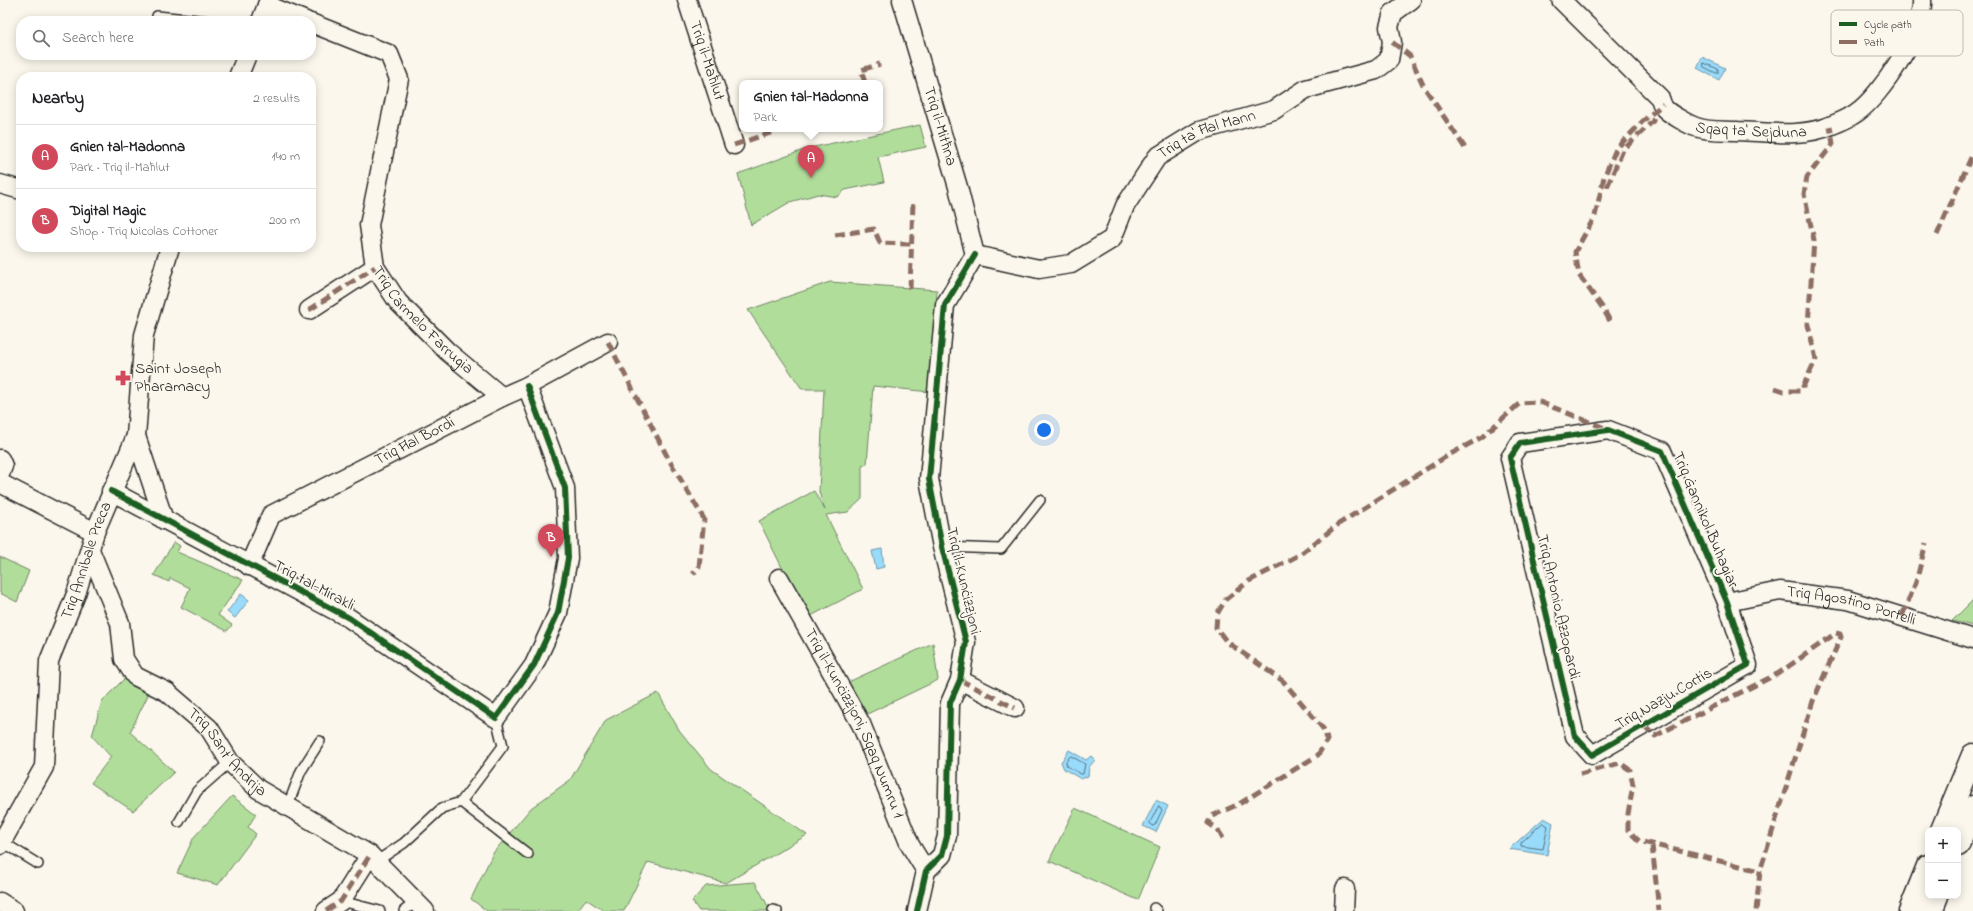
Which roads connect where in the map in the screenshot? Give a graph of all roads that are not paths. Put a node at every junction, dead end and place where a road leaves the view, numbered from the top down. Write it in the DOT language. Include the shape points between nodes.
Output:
graph roads {
  1 [pos="687,0"];
  2 [pos="902,0"];
  3 [pos="1411,0"];
  4 [pos="1561,0"];
  5 [pos="1922,0"];
  6 [pos="265,9"];
  7 [pos="1920,10"];
  8 [pos="289,16"];
  9 [pos="316,25"];
  10 [pos="1903,56"];
  11 [pos="245,60"];
  12 [pos="240,72"];
  13 [pos="734,145"];
  14 [pos="0,184"];
  15 [pos="16,189"];
  16 [pos="169,252"];
  17 [pos="975,255"];
  18 [pos="375,267"];
  19 [pos="309,310"];
  20 [pos="608,342"];
  21 [pos="527,386"];
  22 [pos="502,397"];
  23 [pos="136,436"];
  24 [pos="1510,458"];
  25 [pos="0,459"];
  26 [pos="0,474"];
  27 [pos="0,483"];
  28 [pos="111,491"];
  29 [pos="1040,500"];
  30 [pos="164,520"];
  31 [pos="95,532"];
  32 [pos="942,547"];
  33 [pos="90,550"];
  34 [pos="249,566"];
  35 [pos="779,578"];
  36 [pos="1726,602"];
  37 [pos="1973,639"];
  38 [pos="1748,665"];
  39 [pos="960,680"];
  40 [pos="1014,708"];
  41 [pos="496,718"];
  42 [pos="320,741"];
  43 [pos="1592,755"];
  44 [pos="1973,755"];
  45 [pos="230,762"];
  46 [pos="461,802"];
  47 [pos="1973,807"];
  48 [pos="288,808"];
  49 [pos="179,822"];
  50 [pos="1943,827"];
  51 [pos="1961,837"];
  52 [pos="1,843"];
  53 [pos="528,854"];
  54 [pos="373,858"];
  55 [pos="38,864"];
  56 [pos="926,870"];
  57 [pos="1925,874"];
  58 [pos="1345,889"];
  59 [pos="1936,899"];
  60 [pos="341,901"];
  61 [pos="0,902"];
  62 [pos="415,908"];
  63 [pos="14,911"];
  64 [pos="326,911"];
  65 [pos="380,911"];
  66 [pos="917,911"];
  67 [pos="1344,911"];
  68 [pos="1910,911"];
  69 [pos="1931,911"];
  1 -- 13 [label="street, Triq il-Maħlut"];
  2 -- 17 [label="street, Triq il-Mitħna" via="958,187"];
  3 -- 17 [label="street, Triq ta' Ħal Mann" via="1393,13 1389,27 1392,42 1389,60 1376,70 1306,89 1274,110 1199,131 1157,157 1125,206 1112,238 1071,264 1039,269"];
  4 -- 10 [label="street, Sqaq ta' Sejduna" via="1660,98 1664,109 1695,127 1707,130 1777,134 1804,132 1830,126 1857,113 1879,91"];
  5 -- 7 [label="street, Sqaq ta' Sejduna"];
  6 -- 8 [label="street"];
  9 -- 18 [label="street, Triq Carmelo Farrugia" via="389,54 399,79 369,225"];
  11 -- 12 [label="street"];
  14 -- 15 [label="street"];
  16 -- 23 [label="street, Triq Annibale Preca" via="144,335"];
  17 -- 32 [label="street, Triq il-Kunċizzjoni" via="945,305 929,479"];
  18 -- 19 [label="street"];
  18 -- 22 [label="street, Triq Carmelo Farrugia" via="404,307 448,352"];
  20 -- 21 [label="street, Triq Ħal Bordi"];
  21 -- 22 [label="street, Triq Ħal Bordi"];
  21 -- 41 [label="street" via="565,488 568,558 558,613 534,665"];
  22 -- 34 [label="street, Triq Ħal Bordi" via="271,515"];
  23 -- 28 [label="street, Triq Annibale Preca"];
  23 -- 30 [label="street"];
  24 -- 36 [label="street, Triq Ġannikol Buhagiar" via="1520,443 1608,430 1662,451"];
  24 -- 43 [label="street, Triq Antonio Azzopardi" via="1575,736"];
  25 -- 26 [label="street" via="3,466"];
  27 -- 31 [label="street"];
  28 -- 30 [label="street, Triq tal-Mirakli"];
  28 -- 31 [label="street, Triq Annibale Preca"];
  29 -- 32 [label="lane" via="1001,549"];
  30 -- 34 [label="street, Triq tal-Mirakli"];
  31 -- 33 [label="street, Triq Annibale Preca"];
  32 -- 39 [label="street, Triq il-Kunċizzjoni" via="966,642"];
  33 -- 45 [label="street, Triq Sant' Andrija" via="120,623 124,659 131,670 135,676 167,692 209,728"];
  33 -- 52 [label="street, Triq Annibale Preca" via="50,661 44,768"];
  34 -- 41 [label="street, Triq tal-Mirakli" via="350,618"];
  35 -- 56 [label="street, Triq il-Kunċizzjoni, Sqaq Numru 1" via="861,724 910,845"];
  36 -- 37 [label="street, Triq Agostino Portelli" via="1780,591 1848,600"];
  36 -- 38 [label="street, Triq Ġannikol Buhagiar"];
  38 -- 43 [label="street, Triq Nazju Cortis"];
  39 -- 40 [label="street"];
  39 -- 56 [label="street, Triq il-Kunċizzjoni" via="950,703 947,836 942,855"];
  41 -- 46 [label="lane" via="503,746"];
  42 -- 48 [label="lane" via="302,771"];
  44 -- 50 [label="highway"];
  45 -- 48 [label="street, Triq Sant' Andrija" via="258,789"];
  45 -- 49 [label="lane" via="197,791"];
  46 -- 53 [label="lane"];
  46 -- 54 [label="lane" via="442,808 404,843"];
  47 -- 51 [label="highway"];
  48 -- 54 [label="street, Triq Sant' Andrija"];
  52 -- 55 [label="lane"];
  54 -- 60 [label="street"];
  54 -- 62 [label="street, Triq Sant' Andrija"];
  56 -- 66 [label="street"];
  57 -- 68 [label="highway"];
  58 -- 67 [label="street"];
  59 -- 69 [label="highway"];
  60 -- 64 [label="street"];
  60 -- 65 [label="lane"];
  61 -- 63 [label="street"];
}
